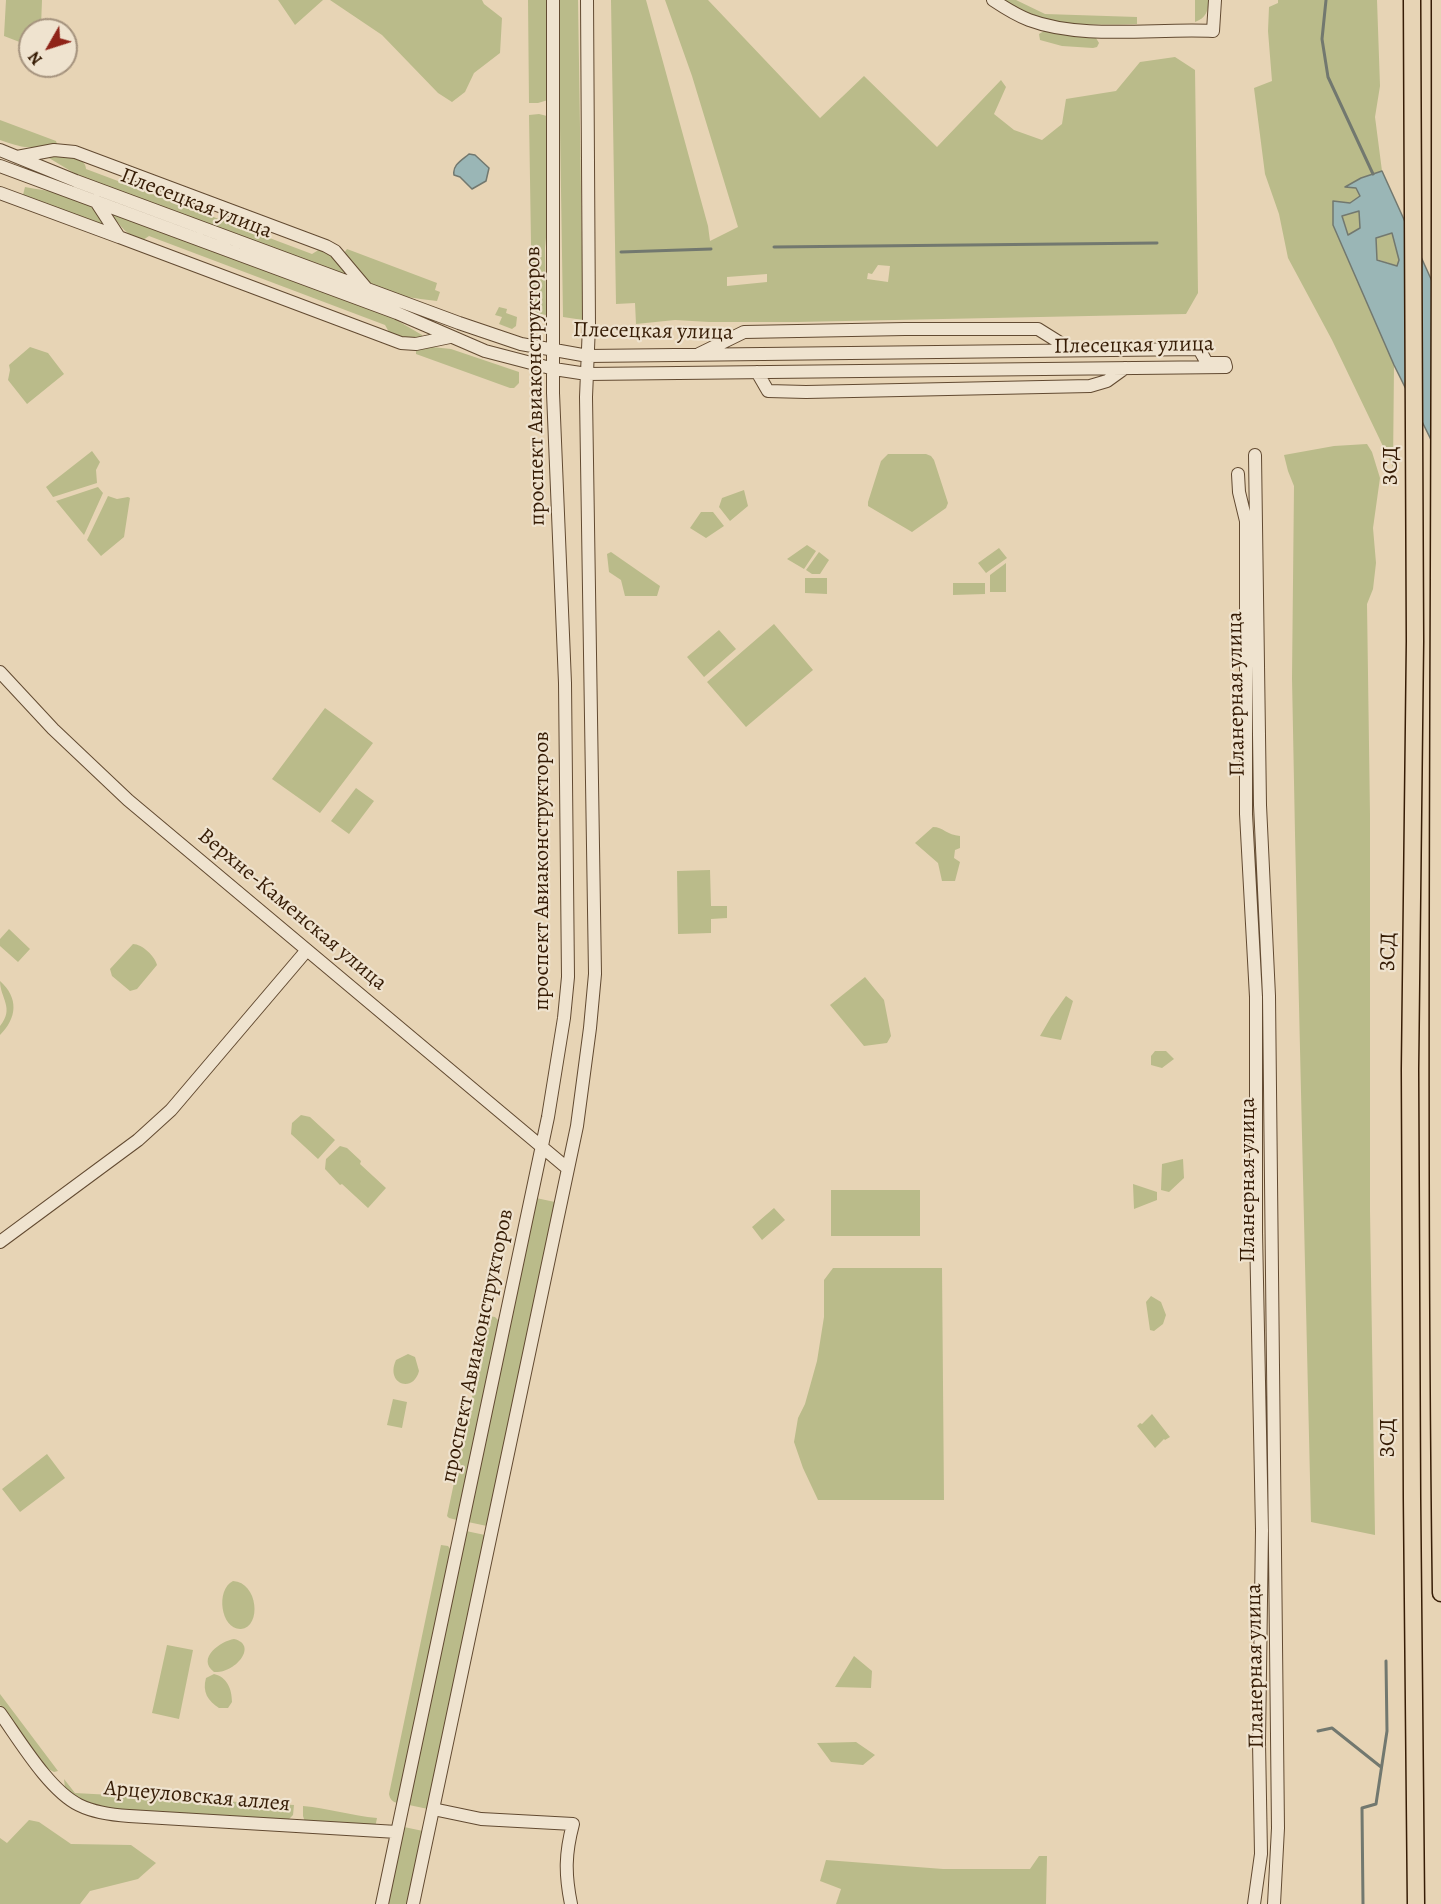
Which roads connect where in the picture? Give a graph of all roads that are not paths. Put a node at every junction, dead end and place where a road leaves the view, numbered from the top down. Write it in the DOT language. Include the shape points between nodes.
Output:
graph roads {
  1 [pos="553,0"];
  2 [pos="587,0"];
  3 [pos="993,0"];
  4 [pos="1215,0"];
  5 [pos="1412,0"];
  6 [pos="1440,0"];
  7 [pos="0,150"];
  8 [pos="16,157"];
  9 [pos="0,166"];
  10 [pos="0,193"];
  11 [pos="95,200"];
  12 [pos="119,237"];
  13 [pos="368,290"];
  14 [pos="450,337"];
  15 [pos="553,349"];
  16 [pos="1071,350"];
  17 [pos="698,355"];
  18 [pos="588,356"];
  19 [pos="1125,367"];
  20 [pos="554,369"];
  21 [pos="757,372"];
  22 [pos="587,374"];
  23 [pos="1255,455"];
  24 [pos="1238,474"];
  25 [pos="1440,641"];
  26 [pos="0,672"];
  27 [pos="307,950"];
  28 [pos="541,1146"];
  29 [pos="567,1168"];
  30 [pos="0,1242"];
  31 [pos="1441,1593"];
  32 [pos="0,1713"];
  33 [pos="433,1809"];
  34 [pos="397,1832"];
  35 [pos="382,1904"];
  36 [pos="413,1904"];
  37 [pos="571,1904"];
  38 [pos="1254,1904"];
  39 [pos="1274,1904"];
  40 [pos="1416,1904"];
  1 -- 15 [label="street, проспект Авиаконструкторов"];
  2 -- 18 [label="street"];
  3 -- 4 [label="street" via="1030,21 1068,29 1213,32"];
  5 -- 40 [label="highway, ЗСД" via="1415,641 1410,1093"];
  6 -- 25 [label="highway"];
  7 -- 8 [label="street, Плесецкая улица"];
  8 -- 13 [label="street, Плесецкая улица"];
  8 -- 13 [label="street" via="54,150 75,152 326,246 335,251"];
  9 -- 11 [label="street, Плесецкая улица"];
  10 -- 12 [label="street"];
  11 -- 12 [label="street"];
  11 -- 14 [label="street, Плесецкая улица"];
  12 -- 14 [label="street" via="401,343"];
  13 -- 15 [label="street, Плесецкая улица" via="511,341"];
  14 -- 20 [label="street, Плесецкая улица" via="485,351"];
  15 -- 18 [label="street, Плесецкая улица"];
  15 -- 20 [label="street, проспект Авиаконструкторов"];
  16 -- 17 [label="street, Плесецкая улица"];
  16 -- 17 [label="street" via="1038,329 905,329 744,332"];
  16 -- 19 [label="street, Плесецкая улица" via="1199,349 1207,363 1225,365"];
  17 -- 18 [label="street, Плесецкая улица"];
  18 -- 22 [label="street"];
  19 -- 21 [label="street, Плесецкая улица"];
  19 -- 21 [label="street" via="1107,381 1090,387 806,392 768,391"];
  20 -- 22 [label="street, Плесецкая улица"];
  20 -- 28 [label="street, проспект Авиаконструкторов" via="565,683 568,977"];
  21 -- 22 [label="street, Плесецкая улица"];
  22 -- 29 [label="street" via="595,974 587,1058"];
  23 -- 39 [label="street, Планерная улица" via="1260,805 1269,996 1278,1828"];
  24 -- 38 [label="street, Планерная улица" via="1246,521 1246,809 1256,997 1262,1530 1262,1854"];
  25 -- 31 [label="highway" via="1437,1069"];
  26 -- 27 [label="street, Верхне-Каменская улица" via="128,800"];
  27 -- 28 [label="street, Верхне-Каменская улица"];
  27 -- 30 [label="street" via="171,1110 138,1140"];
  28 -- 29 [label="street, Верхне-Каменская улица"];
  28 -- 34 [label="street, проспект Авиаконструкторов"];
  29 -- 33 [label="street"];
  32 -- 34 [label="street, Арцеуловская аллея" via="63,1795 97,1812"];
  33 -- 36 [label="street"];
  33 -- 37 [label="street" via="481,1820 573,1824 567,1850"];
  34 -- 35 [label="street, проспект Авиаконструкторов"];
}
